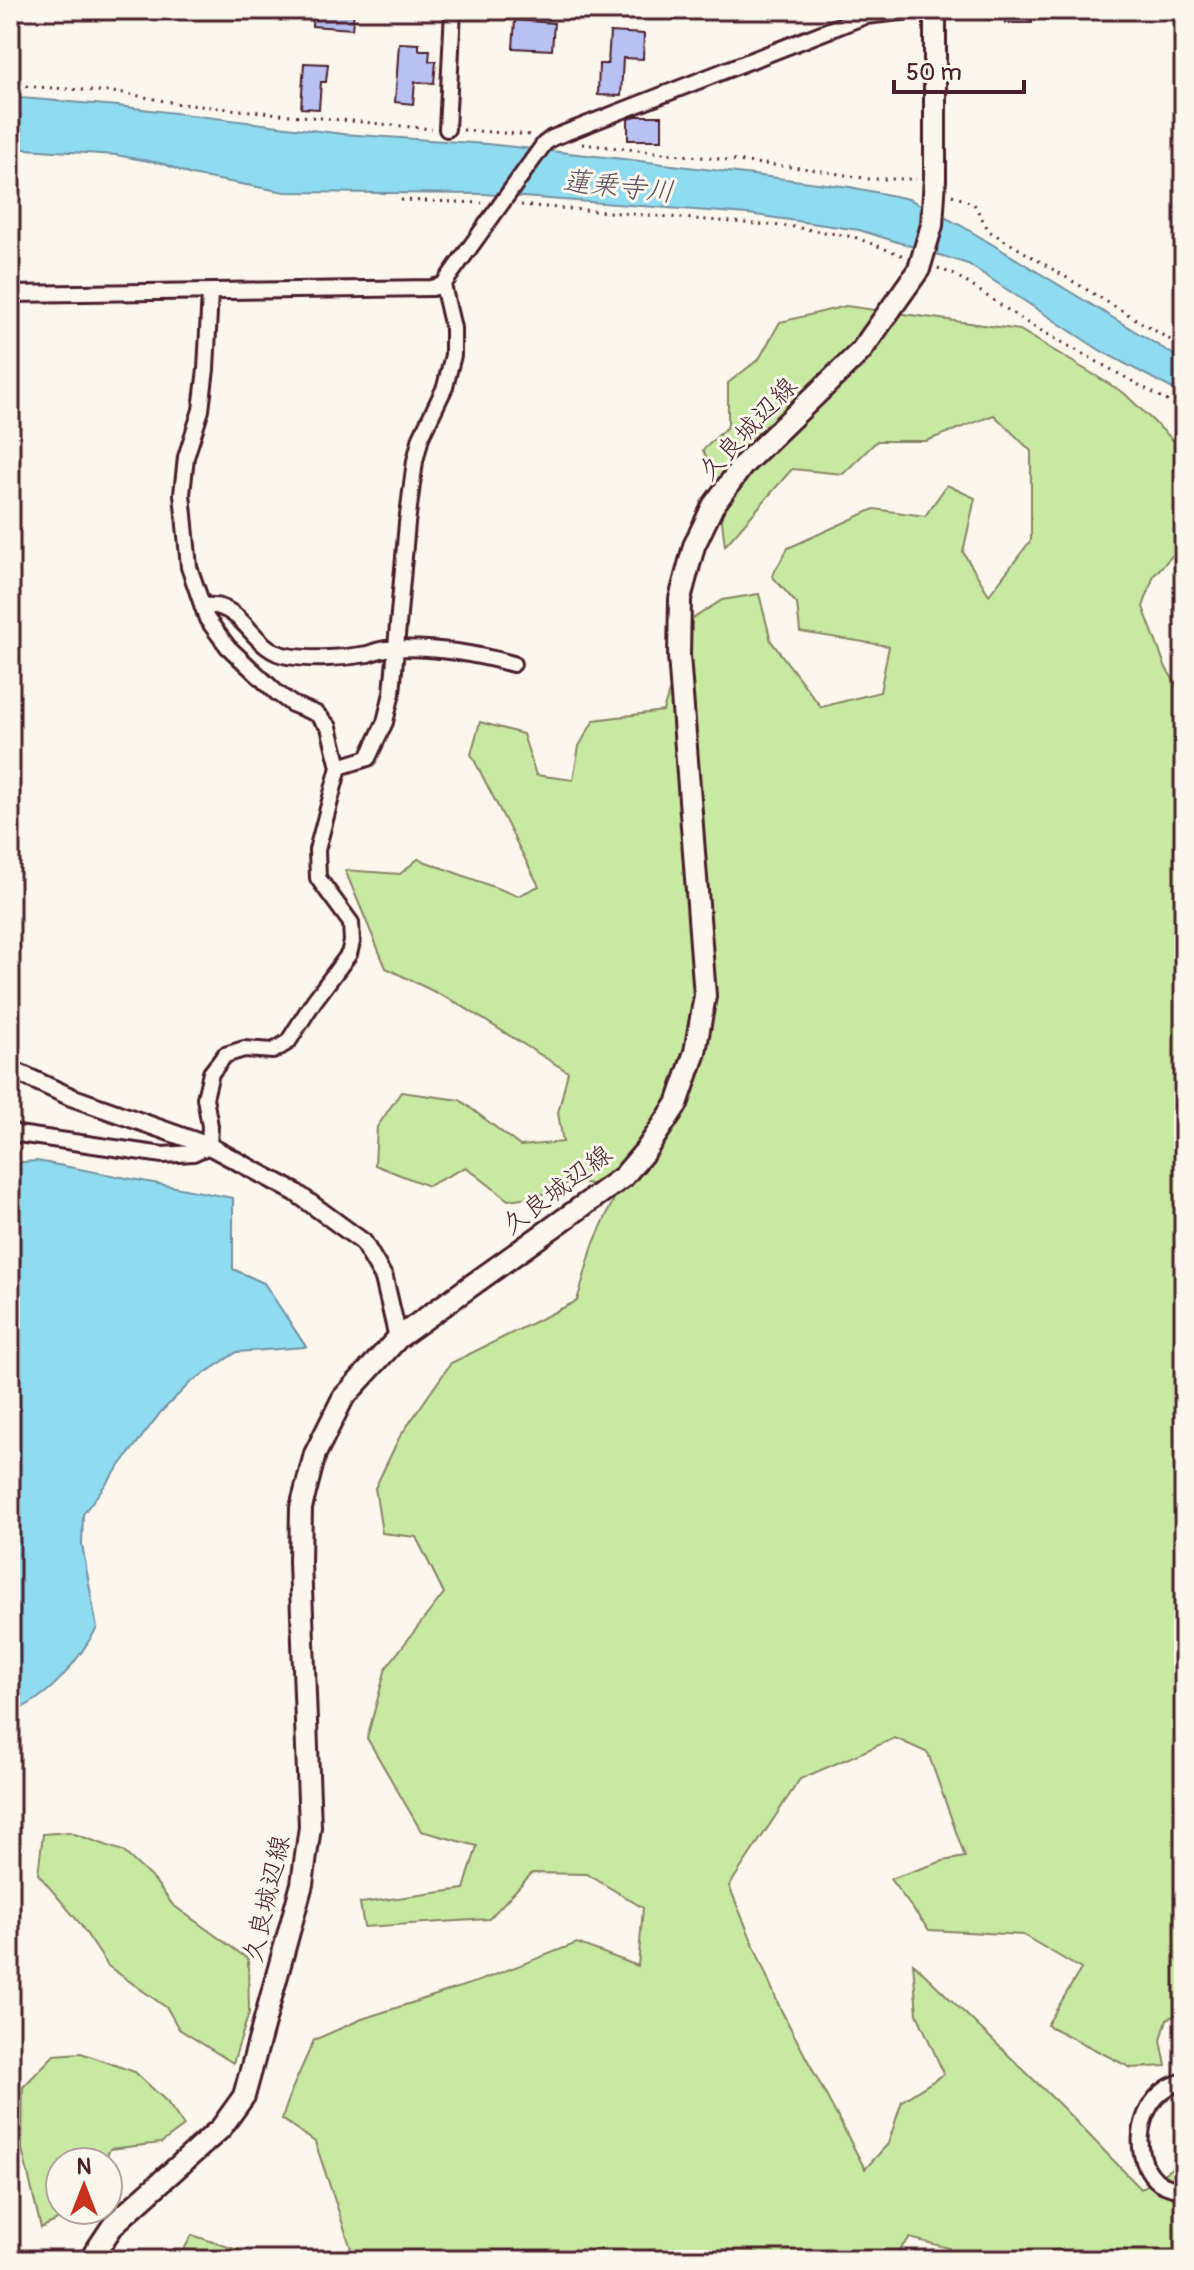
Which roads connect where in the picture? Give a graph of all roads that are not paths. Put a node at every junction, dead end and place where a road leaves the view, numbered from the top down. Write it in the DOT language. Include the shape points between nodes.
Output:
graph roads {
  1 [pos="453,10"];
  2 [pos="919,10"];
  3 [pos="935,10"];
  4 [pos="447,129"];
  5 [pos="443,285"];
  6 [pos="210,293"];
  7 [pos="10,294"];
  8 [pos="202,606"];
  9 [pos="397,649"];
  10 [pos="513,664"];
  11 [pos="339,767"];
  12 [pos="12,1074"];
  13 [pos="10,1130"];
  14 [pos="209,1146"];
  15 [pos="398,1338"];
  16 [pos="1184,2081"];
  17 [pos="1184,2191"];
  18 [pos="90,2260"];
  1 -- 4 [label="street"];
  2 -- 5 [label="street" via="865,16 548,141"];
  3 -- 15 [label="main road, 久良城辺線, bridge" via="936,185 932,225 920,264 861,351 743,465 713,506 694,546 680,599 679,656 705,996 695,1052 677,1104 623,1177"];
  5 -- 6 [label="street"];
  5 -- 9 [label="street" via="453,355 415,461"];
  6 -- 7 [label="street"];
  6 -- 8 [label="street" via="201,410 186,457 182,494 185,548"];
  8 -- 9 [label="street" via="219,606 262,645 285,656"];
  8 -- 11 [label="street" via="228,647 277,693 317,714 329,727"];
  9 -- 10 [label="street" via="459,652"];
  9 -- 11 [label="street" via="385,722 368,758"];
  11 -- 14 [label="street" via="317,850 318,878 351,923 349,954 288,1042 273,1051 244,1049 225,1055 211,1073 205,1098"];
  12 -- 14 [label="street"];
  13 -- 14 [label="street" via="163,1155"];
  14 -- 15 [label="street" via="295,1192 363,1242 384,1278"];
  15 -- 18 [label="main road, 久良城辺線" via="343,1398 315,1454 301,1508 310,1827 302,1884 244,2096 221,2128 114,2224"];
  16 -- 17 [label="street" via="1165,2089 1147,2110 1140,2135 1144,2165 1161,2184"];
}
